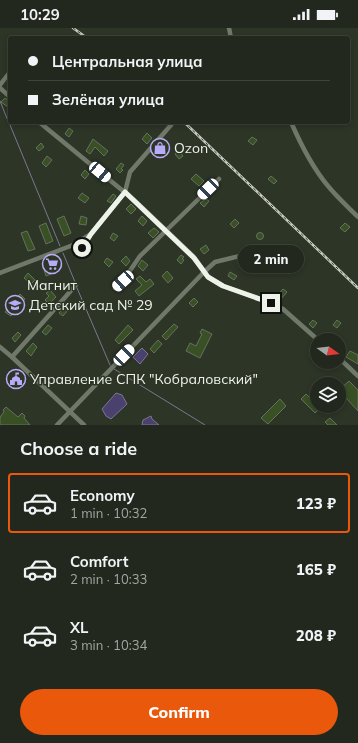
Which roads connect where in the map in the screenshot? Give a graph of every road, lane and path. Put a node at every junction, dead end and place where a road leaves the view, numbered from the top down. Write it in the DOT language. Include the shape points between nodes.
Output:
graph roads {
  1 [pos="8,75"];
  2 [pos="0,86"];
  3 [pos="8,95"];
  4 [pos="41,124"];
  5 [pos="292,124"];
  6 [pos="171,126"];
  7 [pos="219,179"];
  8 [pos="125,192"];
  9 [pos="358,217"];
  10 [pos="166,231"];
  11 [pos="91,234"];
  12 [pos="73,245"];
  13 [pos="260,251"];
  14 [pos="204,272"];
  15 [pos="0,273"];
  16 [pos="76,285"];
  17 [pos="115,288"];
  18 [pos="310,333"];
  19 [pos="0,347"];
  20 [pos="12,357"];
  21 [pos="346,365"];
  22 [pos="358,376"];
  23 [pos="70,411"];
  24 [pos="57,425"];
  25 [pos="84,425"];
  1 -- 2 [label="street"];
  2 -- 3 [label="street"];
  4 -- 8 [label="street"];
  5 -- 9 [label="street" via="318,173 328,187"];
  6 -- 8 [label="street" via="130,172"];
  7 -- 10 [label="street"];
  8 -- 10 [label="street"];
  8 -- 11 [label="street"];
  10 -- 14 [label="street" via="194,258"];
  10 -- 17 [label="street" via="140,256"];
  11 -- 12 [label="street"];
  11 -- 12 [label="street" via="82,248 77,251"];
  12 -- 15 [label="street"];
  13 -- 14 [label="street" via="215,262"];
  14 -- 18 [label="street" via="223,286 283,309"];
  14 -- 23 [label="street"];
  16 -- 20 [label="street"];
  19 -- 20 [label="street"];
  20 -- 23 [label="street"];
  21 -- 22 [label="street"];
  23 -- 24 [label="street"];
  23 -- 25 [label="street"];
}
